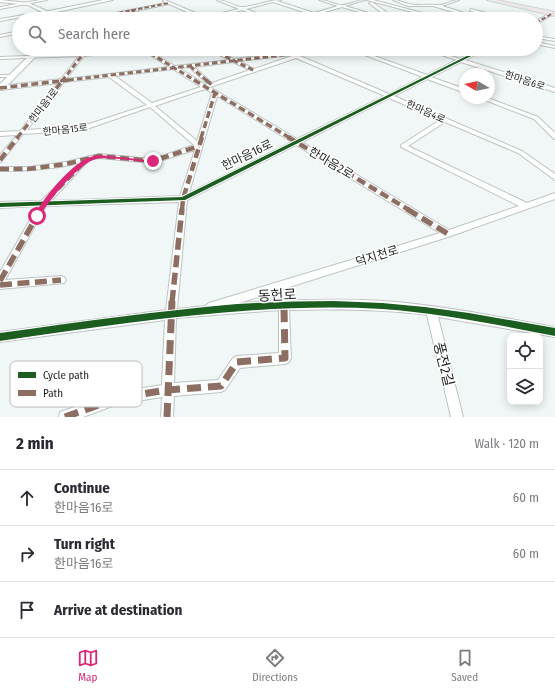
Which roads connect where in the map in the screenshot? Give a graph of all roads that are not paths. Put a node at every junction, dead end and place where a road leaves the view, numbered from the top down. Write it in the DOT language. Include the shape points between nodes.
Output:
graph roads {
  1 [pos="45,0"];
  2 [pos="111,0"];
  3 [pos="163,0"];
  4 [pos="219,0"];
  5 [pos="278,0"];
  6 [pos="320,0"];
  7 [pos="363,0"];
  8 [pos="368,0"];
  9 [pos="395,0"];
  10 [pos="425,0"];
  11 [pos="458,0"];
  12 [pos="490,0"];
  13 [pos="498,0"];
  14 [pos="0,1"];
  15 [pos="272,1"];
  16 [pos="169,2"];
  17 [pos="26,3"];
  18 [pos="444,4"];
  19 [pos="341,6"];
  20 [pos="438,6"];
  21 [pos="0,8"];
  22 [pos="242,9"];
  23 [pos="131,10"];
  24 [pos="45,12"];
  25 [pos="55,12"];
  26 [pos="122,12"];
  27 [pos="135,12"];
  28 [pos="193,12"];
  29 [pos="230,12"];
  30 [pos="250,12"];
  31 [pos="308,12"];
  32 [pos="321,12"];
  33 [pos="362,12"];
  34 [pos="384,12"];
  35 [pos="416,12"];
  36 [pos="423,12"];
  37 [pos="458,12"];
  38 [pos="477,12"];
  39 [pos="555,13"];
  40 [pos="12,19"];
  41 [pos="543,19"];
  42 [pos="0,20"];
  43 [pos="12,33"];
  44 [pos="0,36"];
  45 [pos="543,38"];
  46 [pos="555,40"];
  47 [pos="543,44"];
  48 [pos="555,47"];
  49 [pos="56,56"];
  50 [pos="81,56"];
  51 [pos="154,56"];
  52 [pos="224,56"];
  53 [pos="275,56"];
  54 [pos="298,56"];
  55 [pos="370,56"];
  56 [pos="448,56"];
  57 [pos="469,56"];
  58 [pos="31,57"];
  59 [pos="0,58"];
  60 [pos="461,60"];
  61 [pos="234,61"];
  62 [pos="190,66"];
  63 [pos="174,68"];
  64 [pos="255,71"];
  65 [pos="110,75"];
  66 [pos="0,76"];
  67 [pos="12,76"];
  68 [pos="426,77"];
  69 [pos="62,80"];
  70 [pos="209,86"];
  71 [pos="0,88"];
  72 [pos="459,90"];
  73 [pos="555,90"];
  74 [pos="215,92"];
  75 [pos="391,95"];
  76 [pos="495,103"];
  77 [pos="152,106"];
  78 [pos="444,119"];
  79 [pos="21,133"];
  80 [pos="0,134"];
  81 [pos="555,137"];
  82 [pos="297,142"];
  83 [pos="199,146"];
  84 [pos="0,160"];
  85 [pos="86,160"];
  86 [pos="0,169"];
  87 [pos="555,178"];
  88 [pos="555,196"];
  89 [pos="183,199"];
  90 [pos="44,203"];
  91 [pos="0,205"];
  92 [pos="526,206"];
  93 [pos="448,234"];
  94 [pos="61,280"];
  95 [pos="0,281"];
  96 [pos="0,285"];
  97 [pos="284,307"];
  98 [pos="431,310"];
  99 [pos="198,311"];
  100 [pos="171,314"];
  101 [pos="553,334"];
  102 [pos="0,337"];
  103 [pos="167,390"];
  104 [pos="142,394"];
  105 [pos="93,407"];
  106 [pos="65,417"];
  107 [pos="167,417"];
  108 [pos="457,417"];
  1 -- 17 [label="street"];
  2 -- 25 [label="main road"];
  3 -- 16 [label="street"];
  4 -- 22 [label="street"];
  5 -- 15 [label="street"];
  6 -- 19 [label="street"];
  7 -- 19 [label="street"];
  8 -- 34 [label="street"];
  8 -- 35 [label="street"];
  9 -- 20 [label="street" via="408,5"];
  10 -- 18 [label="street"];
  11 -- 18 [label="street"];
  12 -- 39 [label="main road"];
  13 -- 39 [label="main road"];
  14 -- 17 [label="street"];
  15 -- 22 [label="street"];
  15 -- 31 [label="street"];
  16 -- 23 [label="street"];
  16 -- 28 [label="street"];
  17 -- 21 [label="street"];
  17 -- 24 [label="street"];
  18 -- 20 [label="street"];
  18 -- 38 [label="street"];
  19 -- 32 [label="street"];
  19 -- 33 [label="street"];
  20 -- 36 [label="street"];
  20 -- 37 [label="street"];
  22 -- 29 [label="street"];
  22 -- 30 [label="street"];
  23 -- 26 [label="street"];
  23 -- 27 [label="street"];
  39 -- 41 [label="street"];
  40 -- 42 [label="street"];
  43 -- 44 [label="street"];
  45 -- 46 [label="street"];
  47 -- 48 [label="street"];
  49 -- 58 [label="street"];
  50 -- 69 [label="street, 한마음1로"];
  51 -- 63 [label="street, 한마음2로"];
  52 -- 61 [label="street"];
  53 -- 61 [label="street, 한마음4로"];
  54 -- 64 [label="street, 한마음15로"];
  54 -- 75 [label="street, 한마음4로"];
  55 -- 68 [label="street"];
  56 -- 60 [label="street, 한마음6로"];
  57 -- 60 [label="street, 한마음16로"];
  58 -- 59 [label="street"];
  58 -- 67 [label="main road"];
  60 -- 68 [label="street, 한마음16로"];
  60 -- 73 [label="street, 한마음6로"];
  61 -- 62 [label="street, 한마음4로"];
  61 -- 64 [label="street"];
  62 -- 63 [label="street, 한마음4로"];
  62 -- 70 [label="street"];
  63 -- 65 [label="street"];
  63 -- 70 [label="street, 한마음2로"];
  64 -- 70 [label="street, 한마음15로"];
  65 -- 69 [label="street"];
  65 -- 77 [label="street"];
  66 -- 67 [label="street"];
  67 -- 71 [label="main road"];
  68 -- 72 [label="street"];
  68 -- 75 [label="street, 한마음16로"];
  69 -- 71 [label="street"];
  69 -- 79 [label="street, 한마음1로"];
  70 -- 74 [label="street, 한마음2로"];
  70 -- 77 [label="street, 한마음15로"];
  74 -- 82 [label="street, 한마음2로"];
  74 -- 83 [label="street"];
  75 -- 78 [label="street, 한마음4로"];
  75 -- 82 [label="street, 한마음16로"];
  76 -- 81 [label="street" via="538,119"];
  77 -- 79 [label="street, 한마음15로" via="84,128"];
  77 -- 83 [label="street"];
  78 -- 87 [label="street, 한마음4로" via="520,152"];
  78 -- 92 [label="street" via="403,146"];
  79 -- 80 [label="street, 한마음15로"];
  79 -- 84 [label="street, 한마음1로"];
  82 -- 89 [label="street, 한마음16로"];
  82 -- 93 [label="street, 한마음2로"];
  83 -- 85 [label="street" via="153,161 99,156"];
  83 -- 89 [label="street"];
  85 -- 86 [label="street" via="28,169"];
  85 -- 90 [label="street"];
  88 -- 92 [label="street, 덕지천로"];
  89 -- 90 [label="street, 한마음16로"];
  89 -- 100 [label="street"];
  90 -- 91 [label="street, 한마음16로"];
  90 -- 95 [label="street"];
  92 -- 93 [label="street, 덕지천로"];
  93 -- 99 [label="street, 덕지천로"];
  94 -- 96 [label="street"];
  97 -- 98 [label="street, 동헌로" via="381,306"];
  97 -- 99 [label="street, 동헌로"];
  97 -- 103 [label="street" via="285,358 237,362 221,386"];
  98 -- 101 [label="street, 동헌로"];
  98 -- 108 [label="street, 풍전2길"];
  99 -- 100 [label="street, 동헌로"];
  100 -- 102 [label="street, 동헌로"];
  100 -- 103 [label="street"];
  103 -- 104 [label="street"];
  103 -- 107 [label="street"];
  105 -- 106 [label="street"];
}
